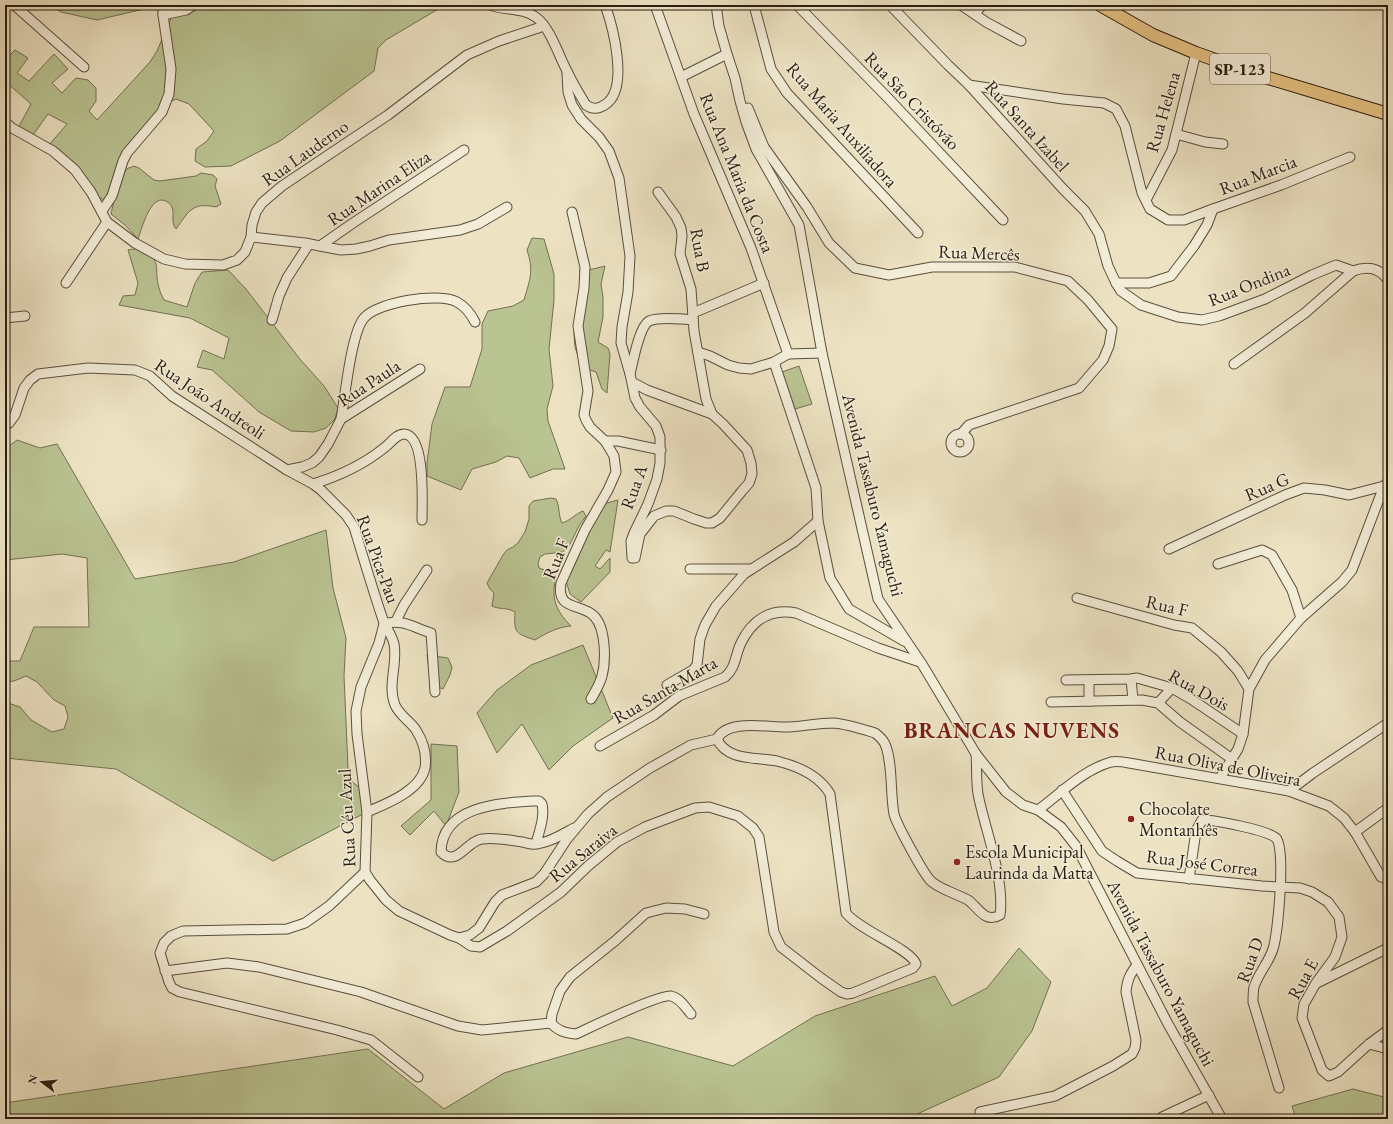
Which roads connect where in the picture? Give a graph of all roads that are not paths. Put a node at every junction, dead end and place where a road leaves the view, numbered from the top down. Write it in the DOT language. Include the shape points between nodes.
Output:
graph roads {
  1 [pos="14,5"];
  2 [pos="163,5"];
  3 [pos="194,5"];
  4 [pos="490,5"];
  5 [pos="605,5"];
  6 [pos="656,5"];
  7 [pos="716,5"];
  8 [pos="756,5"];
  9 [pos="797,5"];
  10 [pos="890,5"];
  11 [pos="961,5"];
  12 [pos="982,5"];
  13 [pos="1100,5"];
  14 [pos="167,11"];
  15 [pos="975,14"];
  16 [pos="544,26"];
  17 [pos="1021,41"];
  18 [pos="1196,53"];
  19 [pos="727,54"];
  20 [pos="84,67"];
  21 [pos="567,73"];
  22 [pos="681,77"];
  23 [pos="736,78"];
  24 [pos="969,84"];
  25 [pos="1388,114"];
  26 [pos="5,122"];
  27 [pos="1176,134"];
  28 [pos="1223,144"];
  29 [pos="464,150"];
  30 [pos="1350,157"];
  31 [pos="658,192"];
  32 [pos="1146,200"];
  33 [pos="507,207"];
  34 [pos="1213,209"];
  35 [pos="102,212"];
  36 [pos="572,212"];
  37 [pos="1003,220"];
  38 [pos="108,222"];
  39 [pos="918,233"];
  40 [pos="251,237"];
  41 [pos="309,244"];
  42 [pos="320,246"];
  43 [pos="1353,271"];
  44 [pos="1388,280"];
  45 [pos="764,283"];
  46 [pos="1116,283"];
  47 [pos="66,284"];
  48 [pos="24,316"];
  49 [pos="693,316"];
  50 [pos="5,318"];
  51 [pos="272,320"];
  52 [pos="475,322"];
  53 [pos="698,352"];
  54 [pos="822,353"];
  55 [pos="788,354"];
  56 [pos="774,362"];
  57 [pos="1234,364"];
  58 [pos="420,369"];
  59 [pos="631,378"];
  60 [pos="712,414"];
  61 [pos="341,419"];
  62 [pos="5,426"];
  63 [pos="960,434"];
  64 [pos="605,441"];
  65 [pos="661,450"];
  66 [pos="287,470"];
  67 [pos="301,478"];
  68 [pos="313,484"];
  69 [pos="1386,484"];
  70 [pos="422,520"];
  71 [pos="818,520"];
  72 [pos="1169,549"];
  73 [pos="1218,564"];
  74 [pos="690,569"];
  75 [pos="751,569"];
  76 [pos="427,570"];
  77 [pos="1077,598"];
  78 [pos="1302,618"];
  79 [pos="396,621"];
  80 [pos="384,624"];
  81 [pos="907,643"];
  82 [pos="920,662"];
  83 [pos="1131,679"];
  84 [pos="1066,680"];
  85 [pos="1089,680"];
  86 [pos="667,685"];
  87 [pos="1172,688"];
  88 [pos="1249,689"];
  89 [pos="435,692"];
  90 [pos="591,699"];
  91 [pos="1133,700"];
  92 [pos="1089,701"];
  93 [pos="1051,702"];
  94 [pos="1158,703"];
  95 [pos="1388,723"];
  96 [pos="1243,734"];
  97 [pos="717,739"];
  98 [pos="600,746"];
  99 [pos="976,754"];
  100 [pos="1232,759"];
  101 [pos="1220,778"];
  102 [pos="1062,790"];
  103 [pos="1289,791"];
  104 [pos="1388,808"];
  105 [pos="1038,810"];
  106 [pos="367,812"];
  107 [pos="579,825"];
  108 [pos="1355,832"];
  109 [pos="536,844"];
  110 [pos="365,872"];
  111 [pos="1188,879"];
  112 [pos="1388,879"];
  113 [pos="1280,888"];
  114 [pos="704,914"];
  115 [pos="459,938"];
  116 [pos="1388,948"];
  117 [pos="1137,965"];
  118 [pos="165,971"];
  119 [pos="1316,983"];
  120 [pos="691,1014"];
  121 [pos="551,1023"];
  122 [pos="1388,1030"];
  123 [pos="1369,1044"];
  124 [pos="1388,1049"];
  125 [pos="418,1077"];
  126 [pos="1279,1088"];
  127 [pos="1209,1095"];
  128 [pos="980,1112"];
  129 [pos="1162,1117"];
  130 [pos="1222,1119"];
  1 -- 20 [label="street"];
  2 -- 14 [label="street"];
  3 -- 14 [label="street" via="186,10"];
  4 -- 16 [label="street" via="521,10 537,18"];
  5 -- 21 [label="street" via="615,46 618,80 610,101 596,109 586,105"];
  6 -- 22 [label="street, Rua Ana Maria da Costa"];
  7 -- 19 [label="street, Avenida Tassaburo Yamaguchi"];
  8 -- 39 [label="street, Rua Maria Auxiliadora" via="771,69 787,92"];
  9 -- 37 [label="street, Rua São Cristóvão"];
  10 -- 24 [label="street, Rua Santa Izabel"];
  11 -- 15 [label="street"];
  12 -- 15 [label="street"];
  13 -- 18 [label="main road, SP-123" via="1153,35"];
  14 -- 35 [label="street" via="171,69 169,94 162,112 127,153 112,196"];
  15 -- 17 [label="street"];
  16 -- 21 [label="street" via="558,49"];
  16 -- 40 [label="street, Rua Lauderno" via="467,55 388,115 282,186 262,203 256,212"];
  18 -- 25 [label="main road, SP-123" via="1255,74"];
  18 -- 27 [label="street, Rua Helena"];
  19 -- 22 [label="street"];
  19 -- 23 [label="street, Avenida Tassaburo Yamaguchi"];
  21 -- 59 [label="street, Rua A" via="572,105 609,151 619,178 630,256 621,343"];
  22 -- 45 [label="street, Rua Ana Maria da Costa"];
  23 -- 54 [label="street, Avenida Tassaburo Yamaguchi" via="740,101 756,149 799,225"];
  23 -- 63 [label="street, Rua Mercês" via="764,147 829,243 855,268 889,275 932,267 1015,267 1068,281 1088,300 1112,330 1103,360 1079,388 969,425"];
  24 -- 32 [label="street" via="1104,103 1116,109 1125,126"];
  24 -- 46 [label="street, Rua Santa Izabel" via="1085,211 1099,234"];
  26 -- 35 [label="street" via="53,151 75,170"];
  27 -- 28 [label="street"];
  27 -- 32 [label="street, Rua Helena" via="1172,150"];
  29 -- 42 [label="street, Rua Marina Eliza"];
  30 -- 34 [label="street, Rua Marcia"];
  31 -- 49 [label="street, Rua B" via="681,228 680,254 691,289"];
  32 -- 34 [label="street" via="1150,209 1168,220 1184,220"];
  33 -- 42 [label="street" via="478,224 460,230 389,240 356,249 341,250"];
  34 -- 46 [label="street, Rua Marcia" via="1194,246 1171,276 1149,283"];
  35 -- 38 [label="street"];
  36 -- 64 [label="street, Rua F" via="585,267 578,326 588,391 584,415 590,427"];
  38 -- 40 [label="street, Rua Lauderno" via="135,243 164,259 186,264 223,265 237,260 245,252"];
  38 -- 47 [label="street"];
  40 -- 41 [label="street, Rua Marina Eliza"];
  41 -- 42 [label="street, Rua Marina Eliza"];
  41 -- 51 [label="street" via="287,278"];
  43 -- 44 [label="street, Rua Ondina" via="1371,268 1378,270"];
  43 -- 46 [label="street, Rua Ondina" via="1336,265 1265,299 1202,320 1178,317 1141,305 1121,291"];
  43 -- 57 [label="street" via="1305,313"];
  45 -- 49 [label="street"];
  45 -- 55 [label="street, Rua Ana Maria da Costa"];
  48 -- 50 [label="street"];
  49 -- 53 [label="street, Rua B"];
  49 -- 59 [label="street" via="650,321 645,325"];
  52 -- 61 [label="street" via="470,313 456,302 435,298 395,303 364,318 357,331"];
  53 -- 56 [label="street" via="739,368 751,369"];
  53 -- 60 [label="street, Rua B" via="706,399"];
  54 -- 55 [label="street"];
  54 -- 81 [label="street, Avenida Tassaburo Yamaguchi" via="878,599"];
  55 -- 56 [label="street"];
  56 -- 71 [label="street" via="816,488"];
  58 -- 61 [label="street, Rua Paula"];
  59 -- 60 [label="street" via="647,390"];
  59 -- 65 [label="street, Rua A" via="635,398 656,426"];
  60 -- 65 [label="street, Rua A" via="747,450 752,474 749,482 720,518 712,523 674,511 654,516 640,534 635,558 632,558 631,541 657,479"];
  61 -- 66 [label="street, Rua Paula" via="319,457 312,463"];
  62 -- 66 [label="street, Rua João Andreoli" via="15,415 24,388 38,374 88,368 135,370 150,376 172,396"];
  64 -- 65 [label="street" via="618,441"];
  64 -- 90 [label="street, Rua F" via="614,456 616,472 585,530 561,583 560,591 562,599 570,605 594,616 603,638 602,678"];
  66 -- 67 [label="street, Rua João Andreoli"];
  67 -- 68 [label="street, Rua Pica-Pau"];
  68 -- 70 [label="street" via="356,468 399,435 405,434 416,443 420,459"];
  68 -- 80 [label="street, Rua Pica-Pau" via="346,515 354,527"];
  69 -- 72 [label="street, Rua G" via="1349,495 1304,488"];
  69 -- 78 [label="street" via="1352,570"];
  71 -- 75 [label="street" via="794,542"];
  71 -- 81 [label="street" via="830,578 849,609"];
  73 -- 78 [label="street" via="1262,550 1272,555 1292,590"];
  74 -- 75 [label="street"];
  75 -- 86 [label="street" via="716,606 705,625 693,670"];
  76 -- 79 [label="street"];
  77 -- 88 [label="street, Rua F" via="1174,626 1192,628 1221,652 1238,671"];
  78 -- 88 [label="street" via="1265,660"];
  79 -- 80 [label="street"];
  79 -- 89 [label="street" via="431,633"];
  80 -- 106 [label="street, Rua Céu Azul" via="361,687 356,711"];
  80 -- 106 [label="street, Rua Pica-Pau" via="394,644 392,690 395,704 400,714 416,730 424,747 425,767 421,779 413,788"];
  81 -- 82 [label="street, Avenida Tassaburo Yamaguchi"];
  82 -- 98 [label="street, Rua Santa Marta" via="878,648 796,613 785,611 763,617 753,624 741,644 735,663 725,677 679,696 654,715"];
  82 -- 99 [label="street, Avenida Tassaburo Yamaguchi"];
  83 -- 85 [label="street, Rua Dois"];
  83 -- 87 [label="street, Rua Dois" via="1137,678"];
  83 -- 91 [label="street"];
  84 -- 85 [label="street, Rua Dois"];
  85 -- 92 [label="street"];
  87 -- 94 [label="street"];
  87 -- 96 [label="street, Rua Dois"];
  88 -- 96 [label="street"];
  91 -- 92 [label="street"];
  91 -- 94 [label="street"];
  92 -- 93 [label="street"];
  94 -- 100 [label="street"];
  95 -- 103 [label="street"];
  96 -- 100 [label="street"];
  97 -- 99 [label="street" via="724,730 751,724 787,727 833,723 875,733 885,744 894,814 925,874 932,882 969,901 982,914 991,918 1000,915 1001,905 997,873 978,793"];
  97 -- 107 [label="street" via="691,746 650,768 607,797"];
  97 -- 115 [label="street, Rua Saraiva" via="725,750 735,755 794,766 809,773 826,787 830,794 846,913 858,924 906,953 916,964 913,968 847,994 840,992 781,947 774,932 759,837 753,828 738,816 709,807 695,808 645,827 617,842 561,892 507,931 480,946 471,946"];
  99 -- 105 [label="street, Avenida Tassaburo Yamaguchi" via="1006,792 1023,805"];
  100 -- 101 [label="street"];
  101 -- 102 [label="street, Rua Oliva de Oliveira" via="1112,762 1091,771"];
  101 -- 103 [label="street, Rua Oliva de Oliveira"];
  102 -- 105 [label="street, Rua Oliva de Oliveira"];
  102 -- 111 [label="street, Rua José Correa" via="1102,851 1116,861 1138,873"];
  103 -- 108 [label="street, Rua Oliva de Oliveira" via="1329,806 1344,818"];
  104 -- 108 [label="street"];
  105 -- 117 [label="street, Avenida Tassaburo Yamaguchi" via="1061,827 1076,846"];
  106 -- 110 [label="street, Rua Céu Azul"];
  107 -- 109 [label="street" via="548,842"];
  107 -- 115 [label="street" via="536,882 502,895 479,928 470,935"];
  108 -- 112 [label="street, Rua Oliva de Oliveira" via="1381,877"];
  109 -- 109 [label="street" via="481,838 451,858 440,852 446,831 458,817 487,806 520,802 539,801 542,804 543,819"];
  110 -- 115 [label="street, Rua Céu Azul" via="386,900 399,911"];
  110 -- 118 [label="street" via="329,906 305,923 287,928 183,931 171,936 164,943 160,953"];
  111 -- 113 [label="street, Rua José Correa"];
  111 -- 113 [label="street, Rua D" via="1196,831 1202,820 1212,820 1268,833 1276,838 1280,847"];
  113 -- 119 [label="street, Rua E" via="1300,888 1312,892 1328,902 1339,917 1342,937 1335,957"];
  113 -- 126 [label="street, Rua D" via="1279,920 1273,949 1254,987 1253,1002"];
  114 -- 121 [label="street" via="666,908 646,913 570,977 560,991"];
  116 -- 119 [label="street"];
  117 -- 127 [label="street, Avenida Tassaburo Yamaguchi"];
  117 -- 128 [label="street" via="1129,976 1126,992 1136,1040 1132,1054 1055,1096"];
  118 -- 121 [label="street" via="228,964 259,967 361,992 458,1026 482,1030"];
  118 -- 125 [label="street" via="172,988 180,992 371,1040"];
  119 -- 123 [label="street, Rua E" via="1304,1004 1302,1018 1322,1070 1329,1076 1338,1072"];
  120 -- 121 [label="street" via="677,998 669,996 651,1001 576,1034 557,1030"];
  122 -- 123 [label="street"];
  123 -- 124 [label="street"];
  127 -- 129 [label="street"];
  127 -- 130 [label="street, Avenida Tassaburo Yamaguchi"];
}
